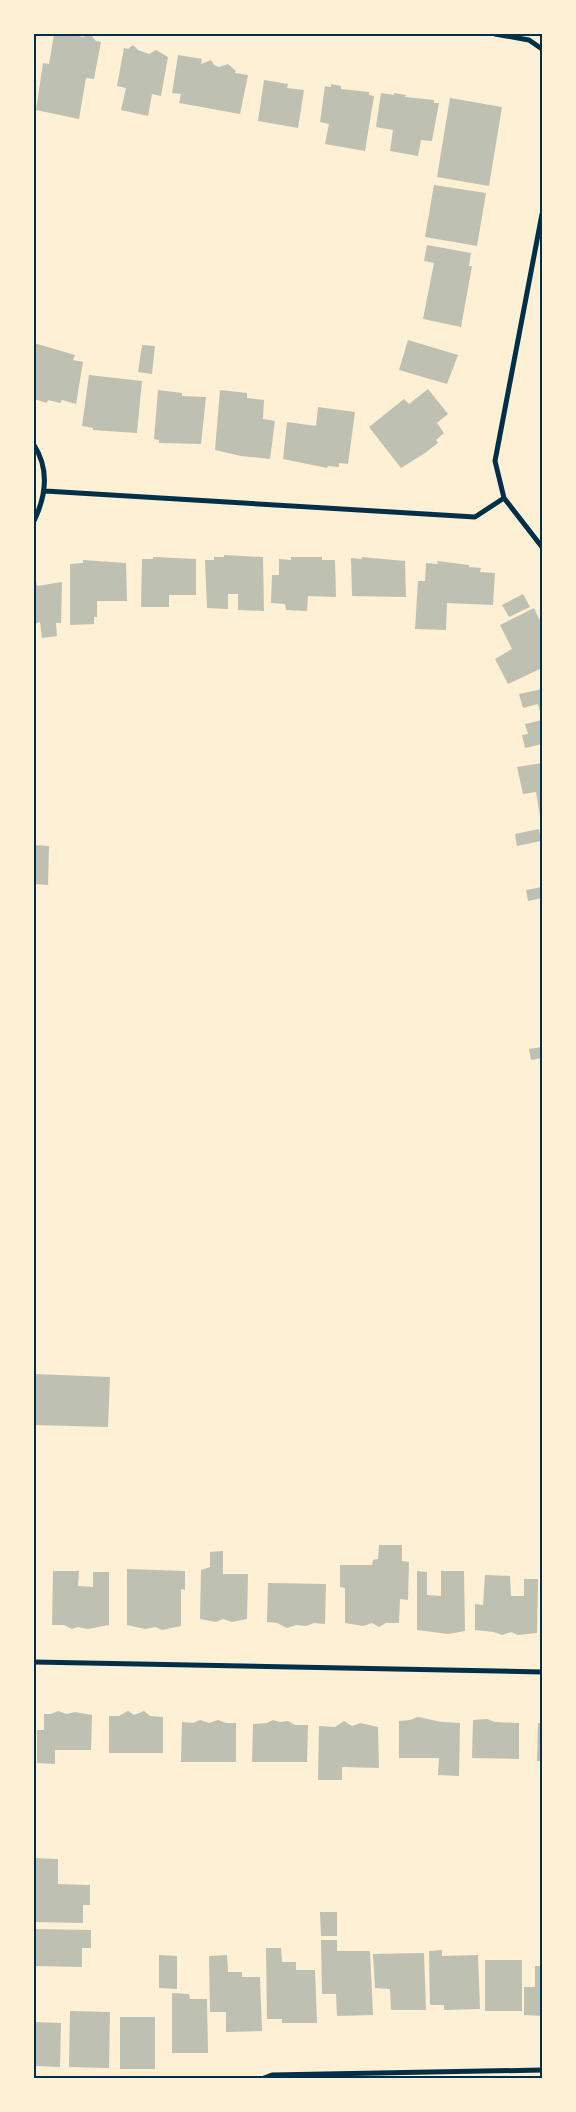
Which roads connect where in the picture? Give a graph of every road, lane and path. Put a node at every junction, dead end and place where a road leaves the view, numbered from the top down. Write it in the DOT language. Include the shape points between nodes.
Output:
graph roads {
  1 [pos="495,34"];
  2 [pos="542,49"];
  3 [pos="542,214"];
  4 [pos="34,445"];
  5 [pos="45,491"];
  6 [pos="504,498"];
  7 [pos="34,521"];
  8 [pos="542,547"];
  9 [pos="34,1662"];
  10 [pos="542,1672"];
  11 [pos="542,2070"];
  12 [pos="420,2075"];
  13 [pos="264,2078"];
  1 -- 2 [label="street" via="529,40"];
  3 -- 6 [label="street" via="495,461"];
  4 -- 5 [label="street" via="44,469"];
  5 -- 6 [label="street" via="475,517"];
  5 -- 7 [label="street"];
  6 -- 8 [label="street"];
  9 -- 10 [label="street"];
  11 -- 12 [label="street"];
  12 -- 13 [label="street" via="272,2075"];
}
